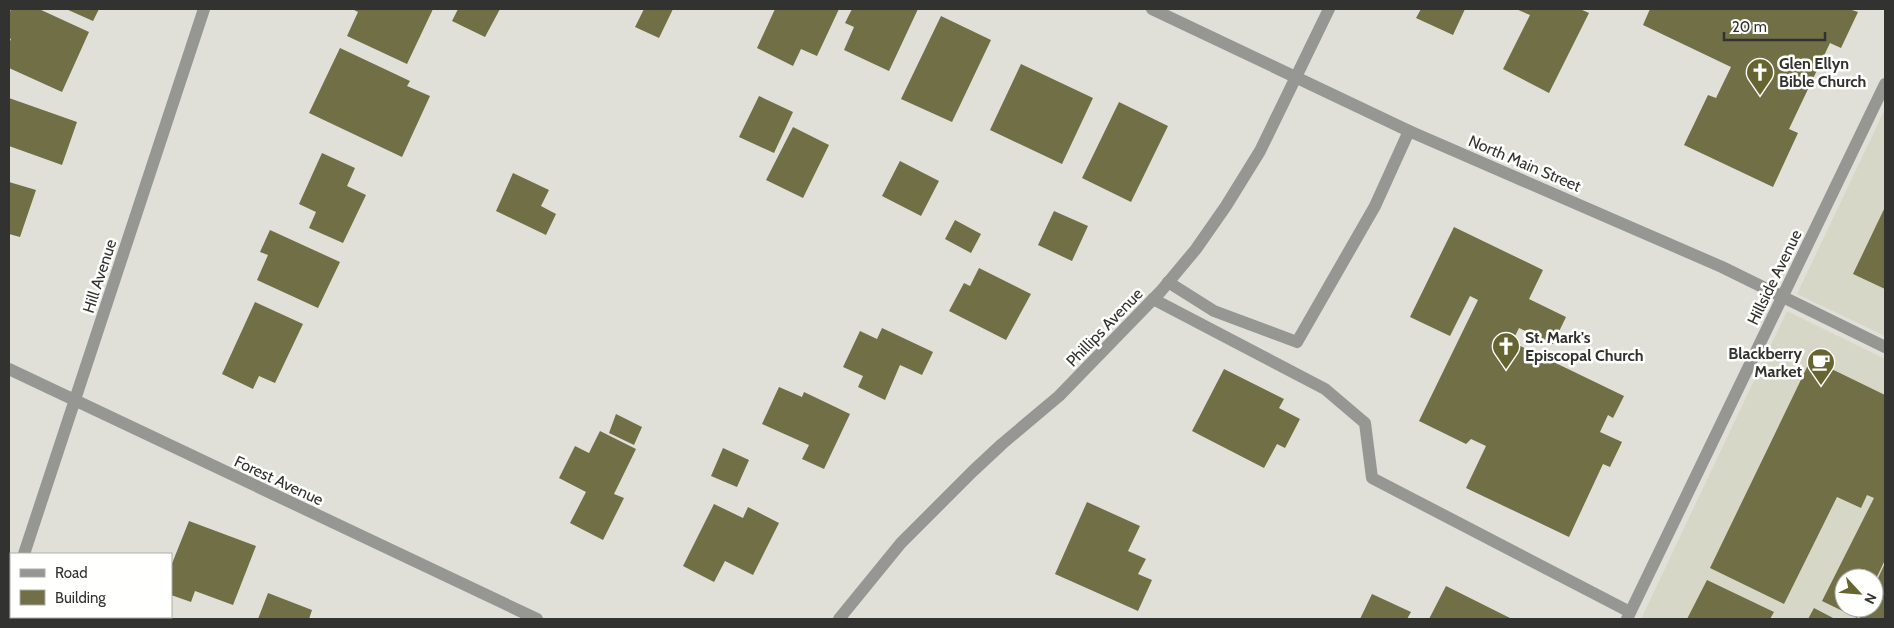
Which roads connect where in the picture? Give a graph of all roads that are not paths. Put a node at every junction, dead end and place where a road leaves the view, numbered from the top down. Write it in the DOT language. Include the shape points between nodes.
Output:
graph roads {
  1 [pos="204,9"];
  2 [pos="1152,9"];
  3 [pos="1329,9"];
  4 [pos="1296,77"];
  5 [pos="1885,84"];
  6 [pos="1409,131"];
  7 [pos="1168,282"];
  8 [pos="1783,297"];
  9 [pos="1154,299"];
  10 [pos="1885,348"];
  11 [pos="9,369"];
  12 [pos="74,401"];
  13 [pos="24,553"];
  14 [pos="1628,616"];
  15 [pos="537,619"];
  16 [pos="839,619"];
  1 -- 12 [label="street, Hill Avenue"];
  2 -- 4 [label="street, North Main Street"];
  3 -- 4 [label="street, Phillips Avenue"];
  4 -- 6 [label="street, North Main Street"];
  4 -- 7 [label="street, Phillips Avenue" via="1260,151 1226,206"];
  5 -- 8 [label="street, Hillside Avenue"];
  6 -- 7 [label="street" via="1375,206 1297,342 1214,311"];
  6 -- 8 [label="street, North Main Street" via="1722,266"];
  7 -- 9 [label="street, Phillips Avenue"];
  8 -- 10 [label="street, North Main Street"];
  8 -- 14 [label="street, Hillside Avenue"];
  9 -- 14 [label="street" via="1325,389 1364,423 1372,478"];
  9 -- 16 [label="street, Phillips Avenue" via="1059,396 978,465 901,543"];
  11 -- 12 [label="street, Forest Avenue"];
  12 -- 13 [label="street, Hill Avenue"];
  12 -- 15 [label="street, Forest Avenue"];
}
